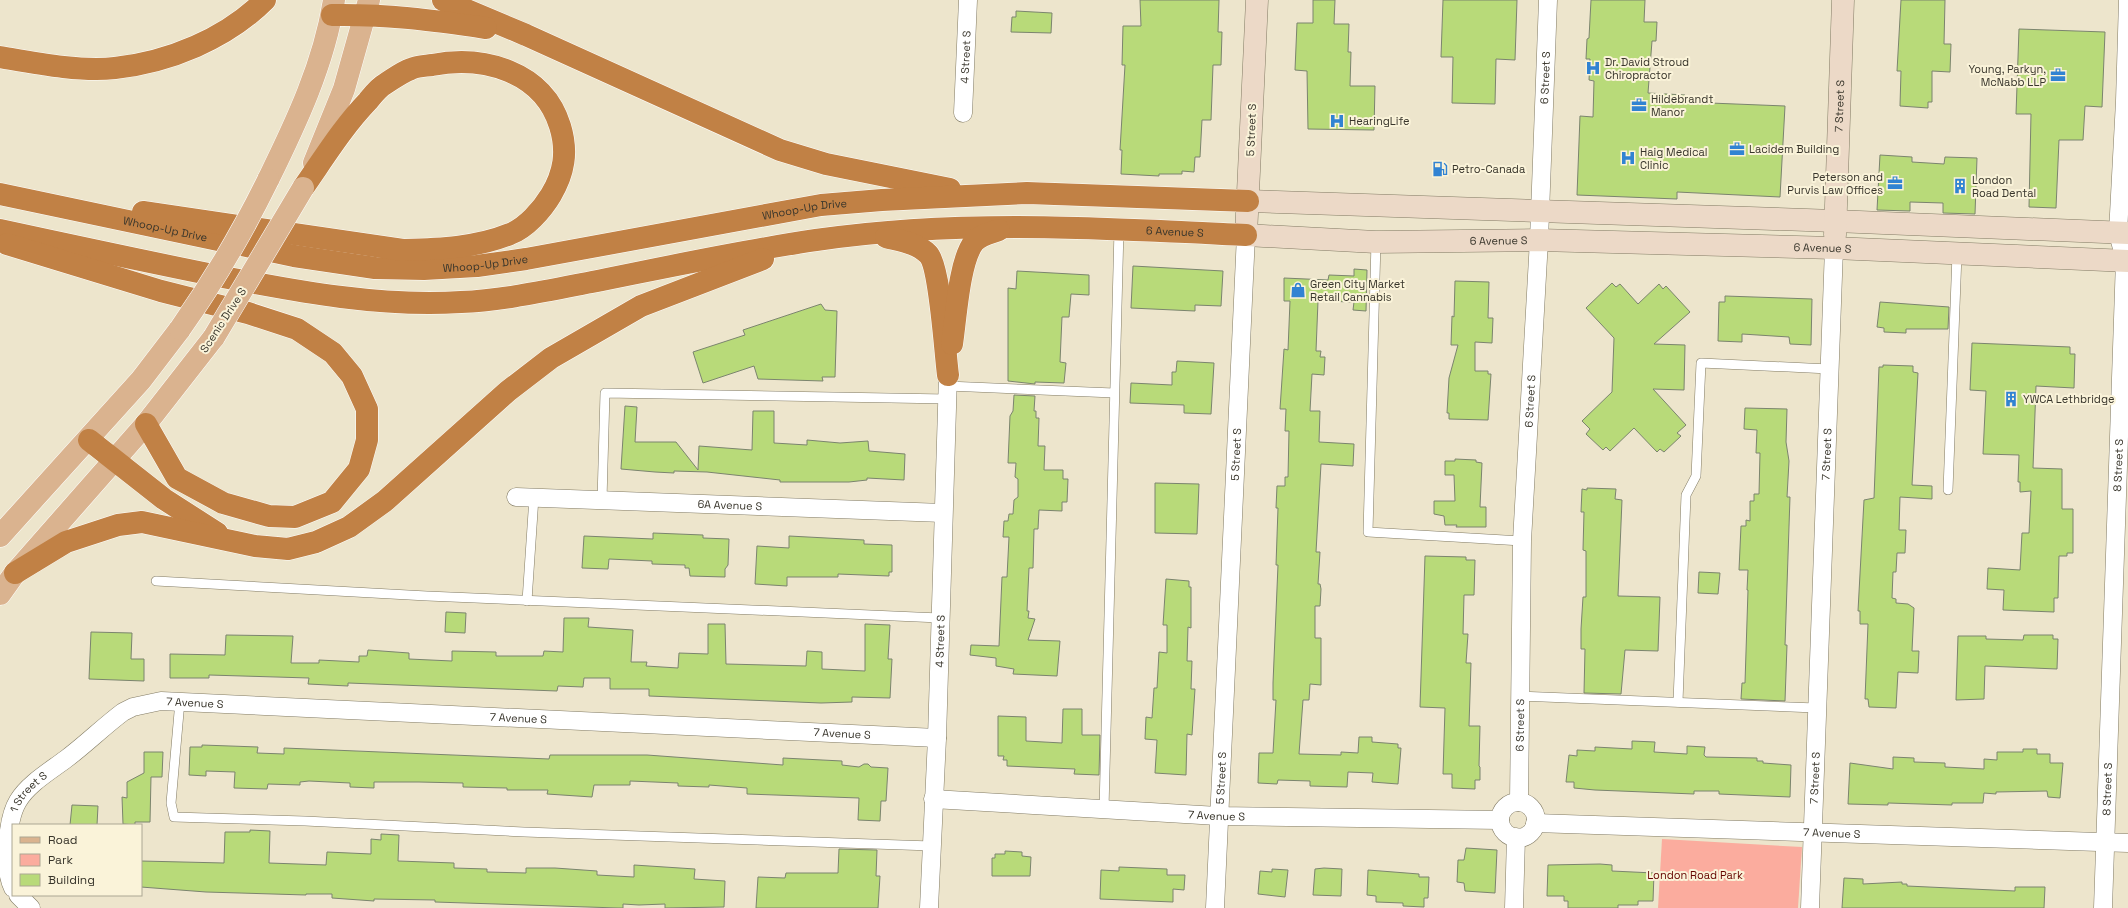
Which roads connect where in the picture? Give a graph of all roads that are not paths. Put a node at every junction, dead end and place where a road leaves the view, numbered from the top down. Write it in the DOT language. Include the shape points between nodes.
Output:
graph roads {
  1 [pos="265,0"];
  2 [pos="443,0"];
  3 [pos="968,0"];
  4 [pos="1257,0"];
  5 [pos="1548,0"];
  6 [pos="1843,0"];
  7 [pos="2128,0"];
  8 [pos="333,7"];
  9 [pos="367,7"];
  10 [pos="526,35"];
  11 [pos="0,57"];
  12 [pos="963,113"];
  13 [pos="303,188"];
  14 [pos="0,193"];
  15 [pos="973,194"];
  16 [pos="1248,201"];
  17 [pos="1539,212"];
  18 [pos="1835,220"];
  19 [pos="1011,226"];
  20 [pos="1119,229"];
  21 [pos="0,230"];
  22 [pos="2123,233"];
  23 [pos="869,234"];
  24 [pos="1246,235"];
  25 [pos="812,240"];
  26 [pos="1539,240"];
  27 [pos="0,242"];
  28 [pos="1376,242"];
  29 [pos="1834,248"];
  30 [pos="1957,254"];
  31 [pos="2126,261"];
  32 [pos="1828,369"];
  33 [pos="948,387"];
  34 [pos="1114,394"];
  35 [pos="2124,397"];
  36 [pos="146,424"];
  37 [pos="89,440"];
  38 [pos="115,460"];
  39 [pos="1948,490"];
  40 [pos="525,497"];
  41 [pos="602,500"];
  42 [pos="943,513"];
  43 [pos="0,536"];
  44 [pos="1522,541"];
  45 [pos="230,542"];
  46 [pos="15,573"];
  47 [pos="156,581"];
  48 [pos="0,594"];
  49 [pos="527,600"];
  50 [pos="940,618"];
  51 [pos="1520,696"];
  52 [pos="180,701"];
  53 [pos="1678,702"];
  54 [pos="1816,708"];
  55 [pos="106,724"];
  56 [pos="937,738"];
  57 [pos="933,799"];
  58 [pos="1519,802"];
  59 [pos="1104,809"];
  60 [pos="1218,816"];
  61 [pos="1500,820"];
  62 [pos="1535,823"];
  63 [pos="1812,833"];
  64 [pos="1516,838"];
  65 [pos="2106,842"];
  66 [pos="2128,844"];
  67 [pos="932,846"];
  68 [pos="12,885"];
  69 [pos="19,896"];
  70 [pos="31,908"];
  71 [pos="929,908"];
  72 [pos="1215,908"];
  73 [pos="1514,908"];
  74 [pos="1810,908"];
  75 [pos="2103,908"];
  1 -- 11 [label="highway" via="236,23 198,46 161,58 114,68 61,67"];
  2 -- 10 [label="highway"];
  3 -- 12 [label="street, 4 Street S"];
  4 -- 16 [label="main road, 5 Street S"];
  5 -- 17 [label="street, 6 Street S"];
  6 -- 18 [label="main road, 7 Street S"];
  7 -- 22 [label="street, 8 Street S"];
  8 -- 9 [label="highway"];
  8 -- 37 [label="main road, bridge" via="314,75 295,124 251,215 180,329 141,380"];
  9 -- 10 [label="highway"];
  9 -- 13 [label="main road, Scenic Drive S" via="344,89"];
  10 -- 15 [label="highway" via="780,150 826,164"];
  13 -- 14 [label="highway" via="350,120 383,85 411,69 451,61 479,62 510,71 534,86 555,110 563,136 564,160 560,180 547,202 534,217 511,234 480,243 446,248 403,250 350,244 220,222"];
  13 -- 36 [label="main road, Scenic Drive S, bridge" via="214,337"];
  14 -- 15 [label="highway, Whoop-Up Drive" via="294,256 375,268 424,269 477,266 526,259 821,205"];
  15 -- 16 [label="highway" via="1027,193"];
  16 -- 17 [label="main road"];
  16 -- 24 [label="main road, 5 Street S"];
  17 -- 18 [label="main road"];
  17 -- 26 [label="street, 6 Street S"];
  18 -- 22 [label="main road"];
  18 -- 29 [label="main road, 7 Street S"];
  19 -- 20 [label="highway, 6 Avenue S"];
  19 -- 23 [label="highway, 6 Avenue S" via="934,228"];
  19 -- 33 [label="highway" via="975,240 968,252 958,297"];
  20 -- 24 [label="highway, 6 Avenue S"];
  20 -- 34 [label="lane"];
  21 -- 25 [label="highway" via="278,288 338,298 396,302 460,302 514,297"];
  22 -- 31 [label="street, 8 Street S"];
  23 -- 25 [label="highway"];
  23 -- 33 [label="highway" via="910,242 929,255 936,271 939,290"];
  24 -- 28 [label="main road, 6 Avenue S"];
  24 -- 60 [label="street, 5 Street S"];
  25 -- 45 [label="highway" via="641,306 557,354 508,391 385,501 349,527 316,542 288,549"];
  26 -- 28 [label="main road, 6 Avenue S"];
  26 -- 29 [label="main road, 6 Avenue S"];
  26 -- 44 [label="street, 6 Street S"];
  27 -- 36 [label="highway" via="297,329 333,353 352,376 367,408 367,440 359,469 332,502 294,517 269,516 223,503 177,478"];
  28 -- 44 [label="lane" via="1368,532"];
  29 -- 30 [label="main road, 6 Avenue S"];
  29 -- 32 [label="street, 7 Street S"];
  30 -- 31 [label="main road, 6 Avenue S"];
  30 -- 39 [label="lane"];
  31 -- 35 [label="street, 8 Street S"];
  32 -- 53 [label="lane" via="1701,363 1696,476 1686,495"];
  32 -- 54 [label="street, 7 Street S"];
  33 -- 34 [label="lane"];
  33 -- 41 [label="lane" via="605,393"];
  33 -- 42 [label="street, 4 Street S"];
  34 -- 59 [label="lane"];
  35 -- 65 [label="street, 8 Street S"];
  36 -- 38 [label="main road, Scenic Drive S"];
  37 -- 38 [label="highway"];
  37 -- 43 [label="main road"];
  38 -- 45 [label="highway" via="164,499"];
  38 -- 46 [label="main road, Scenic Drive S"];
  40 -- 41 [label="street, 6A Avenue S"];
  40 -- 49 [label="lane"];
  41 -- 42 [label="street, 6A Avenue S"];
  42 -- 50 [label="street, 4 Street S"];
  44 -- 51 [label="street, 6 Street S"];
  45 -- 46 [label="highway" via="142,522 118,525 66,542"];
  46 -- 48 [label="main road, Scenic Drive S"];
  47 -- 49 [label="lane"];
  49 -- 50 [label="lane"];
  50 -- 56 [label="street, 4 Street S"];
  51 -- 53 [label="lane"];
  51 -- 58 [label="street, 6 Street S"];
  52 -- 55 [label="street, 7 Avenue S" via="161,701 133,707"];
  52 -- 56 [label="street, 7 Avenue S"];
  52 -- 67 [label="lane" via="171,803 174,817"];
  53 -- 54 [label="lane"];
  54 -- 63 [label="street, 7 Street S"];
  55 -- 68 [label="street, 1 Street S" via="34,783 18,800 11,823 8,860"];
  56 -- 57 [label="street, 4 Street S"];
  57 -- 59 [label="street, 7 Avenue S"];
  57 -- 67 [label="street, 4 Street S"];
  58 -- 61 [label="street" via="1508,805"];
  58 -- 62 [label="street" via="1530,807"];
  59 -- 60 [label="street, 7 Avenue S"];
  60 -- 61 [label="street, 7 Avenue S"];
  60 -- 72 [label="street, 5 Street S"];
  61 -- 64 [label="street" via="1503,831"];
  62 -- 63 [label="street, 7 Avenue S"];
  62 -- 64 [label="street" via="1530,833"];
  63 -- 65 [label="street, 7 Avenue S"];
  63 -- 74 [label="street, 7 Street S"];
  64 -- 73 [label="street"];
  65 -- 66 [label="street, 7 Avenue S"];
  65 -- 75 [label="street, 8 Street S"];
  67 -- 71 [label="street, 4 Street S"];
  69 -- 70 [label="street"];
}
